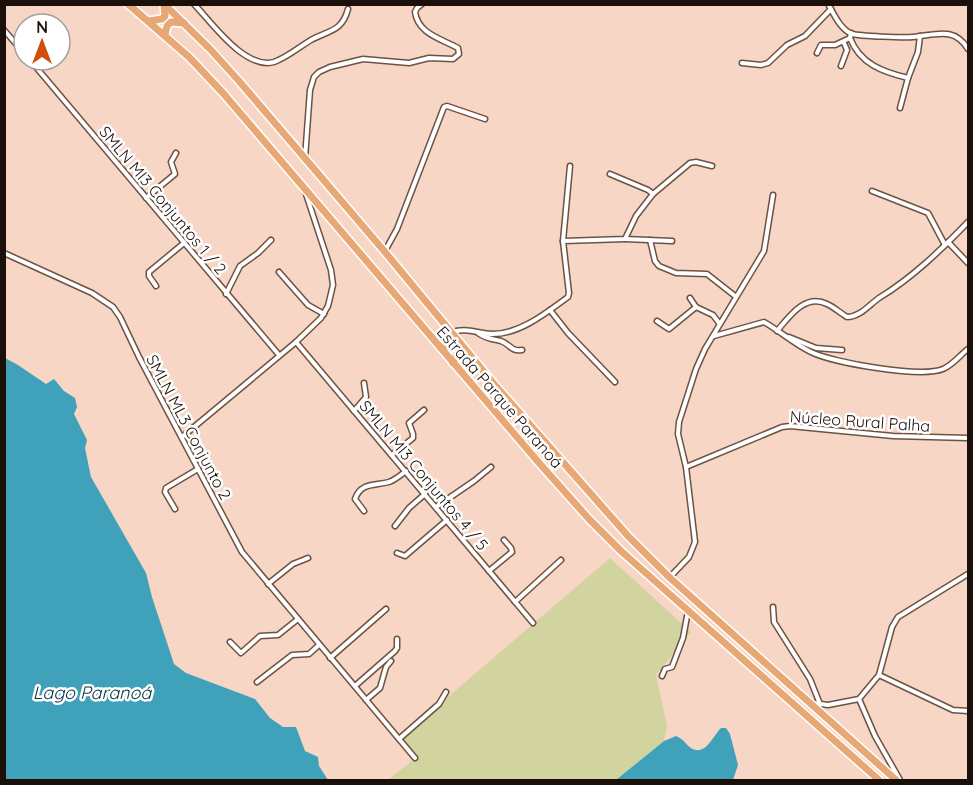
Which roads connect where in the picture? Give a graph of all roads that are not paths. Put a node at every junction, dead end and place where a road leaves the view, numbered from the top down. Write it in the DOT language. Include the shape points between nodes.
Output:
graph roads {
  1 [pos="128,4"];
  2 [pos="194,4"];
  3 [pos="422,4"];
  4 [pos="828,4"];
  5 [pos="164,5"];
  6 [pos="348,9"];
  7 [pos="831,9"];
  8 [pos="149,21"];
  9 [pos="184,22"];
  10 [pos="165,35"];
  11 [pos="851,36"];
  12 [pos="920,36"];
  13 [pos="844,43"];
  14 [pos="969,49"];
  15 [pos="817,53"];
  16 [pos="742,63"];
  17 [pos="841,66"];
  18 [pos="40,72"];
  19 [pos="908,78"];
  20 [pos="900,108"];
  21 [pos="485,119"];
  22 [pos="176,153"];
  23 [pos="305,158"];
  24 [pos="570,166"];
  25 [pos="712,166"];
  26 [pos="610,174"];
  27 [pos="303,186"];
  28 [pos="873,191"];
  29 [pos="653,194"];
  30 [pos="773,195"];
  31 [pos="146,198"];
  32 [pos="324,211"];
  33 [pos="315,215"];
  34 [pos="969,222"];
  35 [pos="625,239"];
  36 [pos="271,240"];
  37 [pos="650,240"];
  38 [pos="563,241"];
  39 [pos="672,242"];
  40 [pos="184,243"];
  41 [pos="946,244"];
  42 [pos="385,252"];
  43 [pos="4,253"];
  44 [pos="969,263"];
  45 [pos="279,272"];
  46 [pos="156,286"];
  47 [pos="226,294"];
  48 [pos="735,296"];
  49 [pos="690,298"];
  50 [pos="696,307"];
  51 [pos="550,310"];
  52 [pos="324,314"];
  53 [pos="657,321"];
  54 [pos="720,323"];
  55 [pos="475,331"];
  56 [pos="777,331"];
  57 [pos="453,334"];
  58 [pos="714,336"];
  59 [pos="785,336"];
  60 [pos="296,342"];
  61 [pos="440,347"];
  62 [pos="969,349"];
  63 [pos="522,350"];
  64 [pos="842,350"];
  65 [pos="467,352"];
  66 [pos="279,355"];
  67 [pos="453,363"];
  68 [pos="615,382"];
  69 [pos="364,383"];
  70 [pos="424,410"];
  71 [pos="354,411"];
  72 [pos="182,437"];
  73 [pos="969,438"];
  74 [pos="392,455"];
  75 [pos="491,467"];
  76 [pos="686,467"];
  77 [pos="198,469"];
  78 [pos="406,471"];
  79 [pos="424,494"];
  80 [pos="436,507"];
  81 [pos="175,509"];
  82 [pos="364,511"];
  83 [pos="447,520"];
  84 [pos="395,526"];
  85 [pos="504,540"];
  86 [pos="397,553"];
  87 [pos="308,558"];
  88 [pos="561,560"];
  89 [pos="489,571"];
  90 [pos="969,574"];
  91 [pos="669,577"];
  92 [pos="268,584"];
  93 [pos="515,602"];
  94 [pos="773,607"];
  95 [pos="386,609"];
  96 [pos="688,610"];
  97 [pos="297,619"];
  98 [pos="533,623"];
  99 [pos="736,635"];
  100 [pos="397,639"];
  101 [pos="230,642"];
  102 [pos="726,643"];
  103 [pos="319,645"];
  104 [pos="330,658"];
  105 [pos="391,661"];
  106 [pos="879,675"];
  107 [pos="662,676"];
  108 [pos="257,682"];
  109 [pos="355,686"];
  110 [pos="446,692"];
  111 [pos="859,699"];
  112 [pos="366,700"];
  113 [pos="807,701"];
  114 [pos="820,705"];
  115 [pos="969,711"];
  116 [pos="399,739"];
  117 [pos="415,758"];
  118 [pos="879,780"];
  119 [pos="898,780"];
  1 -- 8 [label="main road, Estrada Parque Paranoá"];
  2 -- 6 [label="street" via="232,45 262,63 279,60 341,25"];
  3 -- 23 [label="street" via="415,12 421,27 458,48 459,54 453,59 429,58 410,63 363,59 319,72 311,85"];
  4 -- 7 [label="street"];
  5 -- 8 [label="main road" via="162,20"];
  5 -- 9 [label="main road, Estrada Parque Paranoá"];
  7 -- 11 [label="street"];
  7 -- 16 [label="street" via="805,36 787,45 768,63"];
  8 -- 10 [label="main road, Estrada Parque Paranoá"];
  9 -- 10 [label="main road" via="171,22"];
  9 -- 23 [label="main road, Estrada Parque Paranoá"];
  10 -- 27 [label="main road, Estrada Parque Paranoá" via="223,93"];
  11 -- 12 [label="street"];
  11 -- 13 [label="street"];
  11 -- 19 [label="street" via="857,51 877,69"];
  12 -- 14 [label="street" via="950,34"];
  12 -- 19 [label="street"];
  13 -- 15 [label="street" via="821,45"];
  13 -- 17 [label="street" via="847,51"];
  18 -- 31 [label="street, SMLN MI3 Conjuntos 1 / 2"];
  19 -- 20 [label="street"];
  21 -- 42 [label="street" via="444,107"];
  22 -- 31 [label="street" via="171,162 175,174"];
  23 -- 42 [label="main road, Estrada Parque Paranoá"];
  24 -- 38 [label="street"];
  25 -- 29 [label="street" via="690,163"];
  26 -- 29 [label="street"];
  27 -- 32 [label="main road, Estrada Parque Paranoá"];
  27 -- 33 [label="street"];
  28 -- 41 [label="street" via="928,213"];
  29 -- 35 [label="street"];
  30 -- 48 [label="street" via="764,251"];
  31 -- 40 [label="street, SMLN MI3 Conjuntos 1 / 2"];
  32 -- 33 [label="street"];
  32 -- 61 [label="main road, Estrada Parque Paranoá"];
  33 -- 52 [label="street" via="332,277 331,296"];
  34 -- 41 [label="street"];
  35 -- 37 [label="street"];
  35 -- 38 [label="street"];
  36 -- 47 [label="street" via="240,266"];
  37 -- 39 [label="street"];
  37 -- 48 [label="street" via="659,266 684,274 707,274"];
  38 -- 51 [label="street" via="569,294"];
  40 -- 46 [label="street" via="149,272"];
  40 -- 47 [label="street, SMLN MI3 Conjuntos 1 / 2"];
  41 -- 44 [label="street"];
  41 -- 56 [label="street" via="896,288 857,315 847,317 826,303 811,303 798,308"];
  42 -- 57 [label="main road, Estrada Parque Paranoá"];
  43 -- 72 [label="street, SMLN ML3 Conjunto 2" via="92,293 113,307"];
  45 -- 52 [label="street" via="304,301"];
  47 -- 66 [label="street, SMLN MI3 Conjuntos 1 / 2"];
  48 -- 54 [label="street"];
  49 -- 50 [label="street"];
  50 -- 53 [label="street" via="669,329"];
  50 -- 54 [label="street"];
  51 -- 55 [label="street" via="508,332"];
  51 -- 68 [label="street"];
  52 -- 60 [label="street"];
  54 -- 58 [label="street"];
  55 -- 57 [label="street" via="463,329"];
  55 -- 63 [label="street" via="513,350"];
  56 -- 58 [label="street" via="762,322"];
  56 -- 59 [label="street"];
  57 -- 61 [label="main road" via="452,346"];
  57 -- 65 [label="main road, Estrada Parque Paranoá"];
  58 -- 76 [label="street" via="696,369 679,422"];
  59 -- 62 [label="street" via="812,353 849,364 924,372 943,370"];
  59 -- 64 [label="street" via="816,348"];
  60 -- 66 [label="street"];
  60 -- 71 [label="street, SMLN MI3 Conjuntos 4 / 5"];
  61 -- 67 [label="main road, Estrada Parque Paranoá"];
  65 -- 67 [label="main road" via="458,351"];
  65 -- 91 [label="main road, Estrada Parque Paranoá" via="588,492"];
  66 -- 72 [label="street"];
  67 -- 96 [label="main road, Estrada Parque Paranoá" via="589,519"];
  69 -- 71 [label="street" via="366,397"];
  70 -- 74 [label="street" via="410,423 412,438"];
  71 -- 74 [label="street, SMLN MI3 Conjuntos 4 / 5"];
  72 -- 77 [label="street, SMLN ML3 Conjunto 2"];
  73 -- 76 [label="street, Núcleo Rural Palha" via="893,436 790,426"];
  74 -- 78 [label="street, SMLN MI3 Conjuntos 4 / 5"];
  75 -- 80 [label="street"];
  76 -- 91 [label="street" via="695,542 689,557"];
  77 -- 81 [label="street" via="166,488"];
  77 -- 92 [label="street, SMLN ML3 Conjunto 2" via="235,540"];
  78 -- 79 [label="street, SMLN MI3 Conjuntos 4 / 5"];
  78 -- 82 [label="street" via="389,482 370,484 359,491 355,500"];
  79 -- 80 [label="street, SMLN MI3 Conjuntos 4 / 5"];
  79 -- 84 [label="street"];
  80 -- 83 [label="street, SMLN MI3 Conjuntos 4 / 5"];
  83 -- 86 [label="street" via="405,556"];
  83 -- 89 [label="street, SMLN MI3 Conjuntos 4 / 5"];
  85 -- 89 [label="street" via="512,552"];
  87 -- 92 [label="street" via="293,564"];
  88 -- 93 [label="street"];
  89 -- 93 [label="street, SMLN MI3 Conjuntos 4 / 5"];
  90 -- 106 [label="street" via="898,617"];
  91 -- 99 [label="main road, Estrada Parque Paranoá"];
  92 -- 97 [label="street, SMLN ML3 Conjunto 2"];
  93 -- 98 [label="street, SMLN MI3 Conjuntos 4 / 5"];
  94 -- 114 [label="street" via="774,622 810,679"];
  95 -- 104 [label="street"];
  96 -- 102 [label="main road, Estrada Parque Paranoá"];
  96 -- 107 [label="street" via="684,638 672,667 665,669"];
  97 -- 101 [label="street" via="278,635 260,636 241,653"];
  97 -- 103 [label="street, SMLN ML3 Conjunto 2"];
  99 -- 102 [label="main road" via="735,643"];
  99 -- 113 [label="main road, Estrada Parque Paranoá"];
  100 -- 109 [label="street" via="395,651"];
  102 -- 118 [label="main road, Estrada Parque Paranoá"];
  103 -- 104 [label="street, SMLN ML3 Conjunto 2"];
  103 -- 108 [label="street" via="309,654 292,655"];
  104 -- 109 [label="street, SMLN ML3 Conjunto 2"];
  105 -- 112 [label="street" via="380,688"];
  106 -- 111 [label="street"];
  106 -- 115 [label="street" via="954,710"];
  109 -- 112 [label="street, SMLN ML3 Conjunto 2"];
  110 -- 116 [label="street" via="439,704"];
  111 -- 114 [label="street"];
  111 -- 119 [label="street"];
  112 -- 116 [label="street, SMLN ML3 Conjunto 2"];
  113 -- 114 [label="street"];
  113 -- 119 [label="main road, Estrada Parque Paranoá"];
  116 -- 117 [label="street, SMLN ML3 Conjunto 2"];
}
